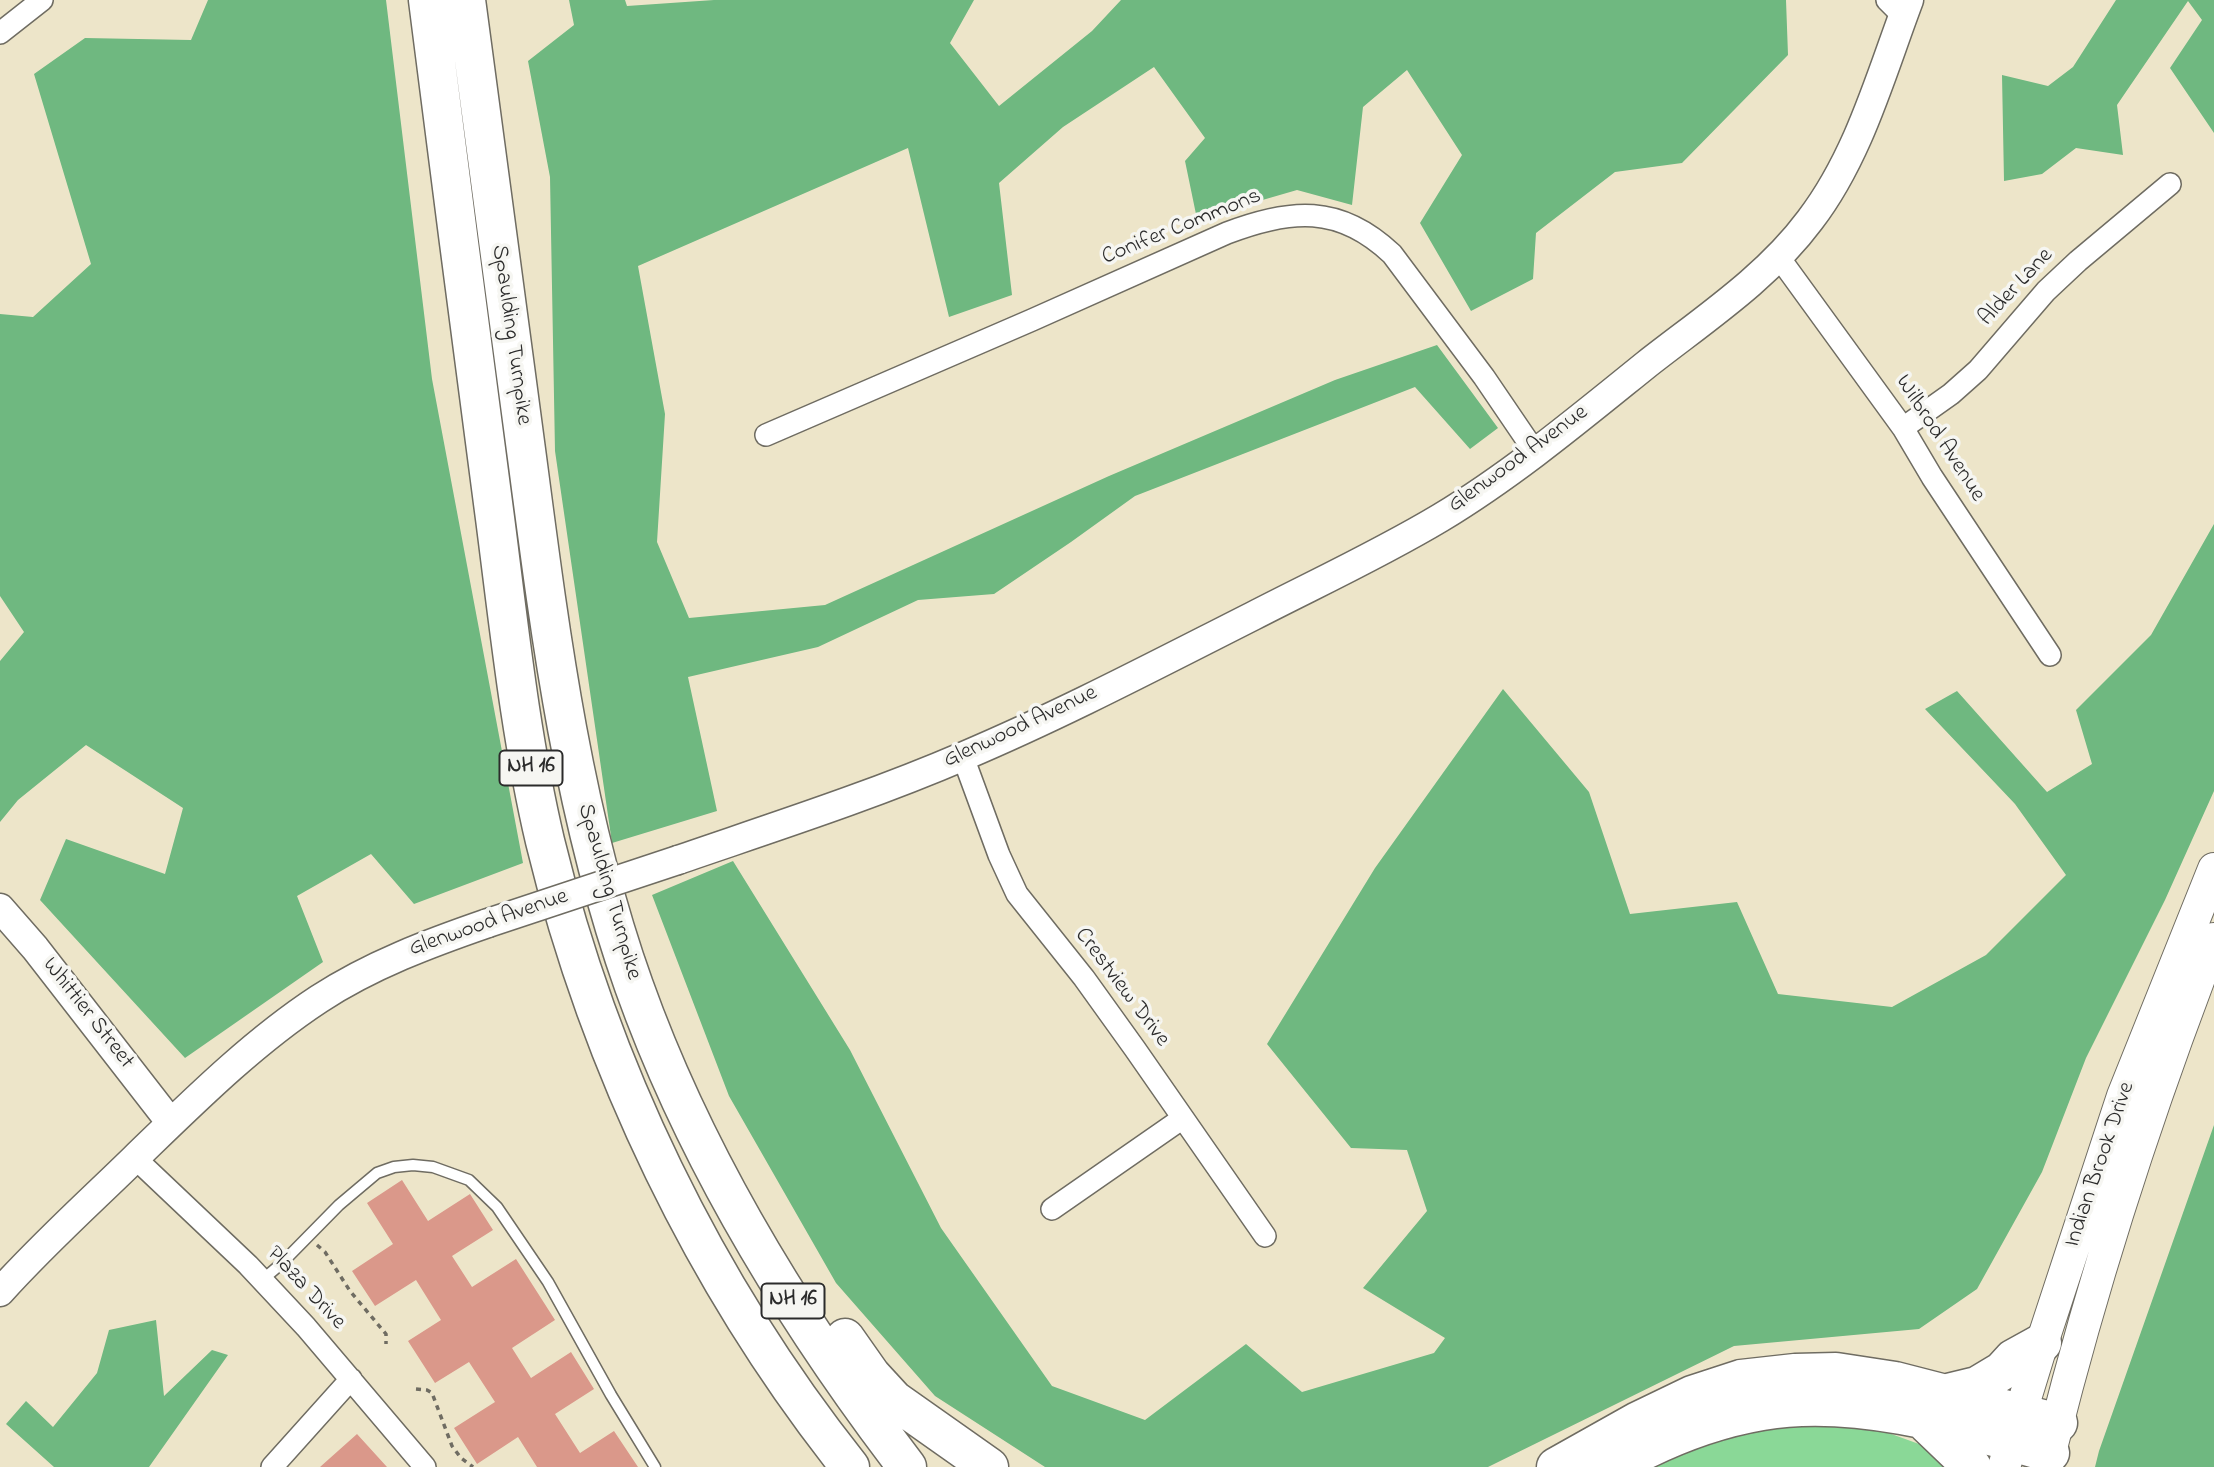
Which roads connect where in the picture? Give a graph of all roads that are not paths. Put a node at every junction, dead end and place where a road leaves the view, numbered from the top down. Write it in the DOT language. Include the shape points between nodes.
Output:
graph roads {
  1 [pos="42,0"];
  2 [pos="428,0"];
  3 [pos="466,0"];
  4 [pos="1900,5"];
  5 [pos="0,33"];
  6 [pos="2170,184"];
  7 [pos="1779,256"];
  8 [pos="1903,428"];
  9 [pos="766,435"];
  10 [pos="1535,452"];
  11 [pos="2050,654"];
  12 [pos="963,757"];
  13 [pos="2214,869"];
  14 [pos="0,908"];
  15 [pos="2214,939"];
  16 [pos="1183,1118"];
  17 [pos="171,1123"];
  18 [pos="694,1126"];
  19 [pos="135,1158"];
  20 [pos="1052,1209"];
  21 [pos="1265,1236"];
  22 [pos="261,1281"];
  23 [pos="0,1292"];
  24 [pos="2042,1343"];
  25 [pos="351,1379"];
  26 [pos="1933,1407"];
  27 [pos="2012,1441"];
  28 [pos="2051,1448"];
  29 [pos="272,1467"];
  30 [pos="425,1467"];
  31 [pos="655,1467"];
  32 [pos="850,1467"];
  33 [pos="907,1467"];
  34 [pos="989,1467"];
  35 [pos="1556,1467"];
  36 [pos="1613,1467"];
  37 [pos="1972,1467"];
  1 -- 5 [label="street"];
  2 -- 32 [label="highway, Spaulding Turnpike / NH 16" via="521,711 545,841 572,937 616,1061 701,1241 768,1353"];
  3 -- 18 [label="highway, Spaulding Turnpike / NH 16" via="569,743 593,855 613,921 651,1031"];
  4 -- 7 [label="street, Glenwood Avenue" via="1862,126 1838,176 1811,220"];
  6 -- 8 [label="street, Alder Lane" via="2054,284 1978,370"];
  7 -- 8 [label="street, Wilbrod Avenue"];
  7 -- 10 [label="street, Glenwood Avenue"];
  8 -- 11 [label="street, Wilbrod Avenue"];
  9 -- 10 [label="street, Conifer Commons" via="1227,233 1301,214 1360,229 1392,254"];
  10 -- 12 [label="street, Glenwood Avenue" via="1400,540 1155,666"];
  12 -- 16 [label="street, Crestview Drive" via="1017,894 1084,978"];
  12 -- 17 [label="street, Glenwood Avenue, bridge" via="398,956 321,998 255,1048"];
  13 -- 24 [label="main road, Indian Brook Drive" via="2123,1096"];
  14 -- 17 [label="street, Whittier Street"];
  15 -- 28 [label="main road, Indian Brook Drive" via="2138,1151"];
  16 -- 20 [label="street"];
  16 -- 21 [label="street, Crestview Drive"];
  17 -- 19 [label="street, Glenwood Avenue"];
  18 -- 33 [label="highway, Spaulding Turnpike / NH 16" via="826,1356"];
  18 -- 34 [label="highway" via="730,1163 870,1375 894,1400"];
  19 -- 22 [label="street, Plaza Drive"];
  19 -- 23 [label="street, Glenwood Avenue"];
  22 -- 25 [label="street, Plaza Drive"];
  22 -- 31 [label="lane" via="377,1173 413,1165 469,1180 497,1207 548,1282"];
  24 -- 26 [label="highway" via="1977,1386"];
  24 -- 27 [label="main road, Indian Brook Drive"];
  25 -- 29 [label="street"];
  25 -- 30 [label="street, Plaza Drive"];
  26 -- 27 [label="highway"];
  26 -- 35 [label="highway" via="1895,1381 1836,1372 1741,1378 1692,1395"];
  26 -- 36 [label="highway" via="1762,1411 1699,1427"];
  26 -- 37 [label="highway"];
  27 -- 28 [label="highway"];
}
